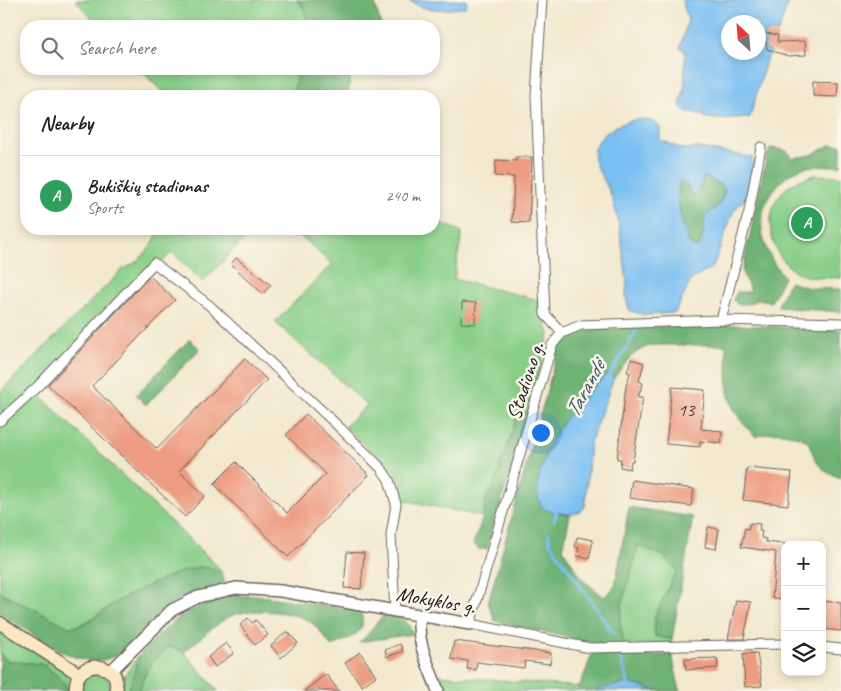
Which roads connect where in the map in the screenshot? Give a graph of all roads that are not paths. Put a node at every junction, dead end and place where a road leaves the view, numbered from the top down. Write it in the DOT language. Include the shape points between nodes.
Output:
graph roads {
  1 [pos="542,0"];
  2 [pos="761,147"];
  3 [pos="721,320"];
  4 [pos="841,323"];
  5 [pos="562,333"];
  6 [pos="0,421"];
  7 [pos="395,611"];
  8 [pos="420,616"];
  9 [pos="0,623"];
  10 [pos="470,624"];
  11 [pos="781,644"];
  12 [pos="826,647"];
  13 [pos="841,648"];
  14 [pos="111,671"];
  15 [pos="79,674"];
  16 [pos="76,691"];
  17 [pos="117,691"];
  18 [pos="438,691"];
  1 -- 5 [label="street" via="536,95 545,314"];
  2 -- 3 [label="street" via="749,211"];
  3 -- 4 [label="street, Stadiono g."];
  3 -- 5 [label="street, Stadiono g." via="581,325"];
  5 -- 10 [label="street, Stadiono g." via="552,345"];
  6 -- 7 [label="street" via="38,386 154,263 205,302 381,468 389,480 396,504 391,535"];
  7 -- 8 [label="street, Mokyklos g."];
  7 -- 14 [label="street, Mokyklos g." via="265,589 236,588 213,592 172,610"];
  8 -- 10 [label="street, Mokyklos g."];
  8 -- 18 [label="street" via="418,630 421,643"];
  9 -- 15 [label="main road"];
  10 -- 11 [label="street, Mokyklos g." via="590,648"];
  12 -- 13 [label="street"];
  14 -- 15 [label="main road" via="91,666"];
  14 -- 17 [label="main road" via="117,682"];
  15 -- 16 [label="main road"];
}
